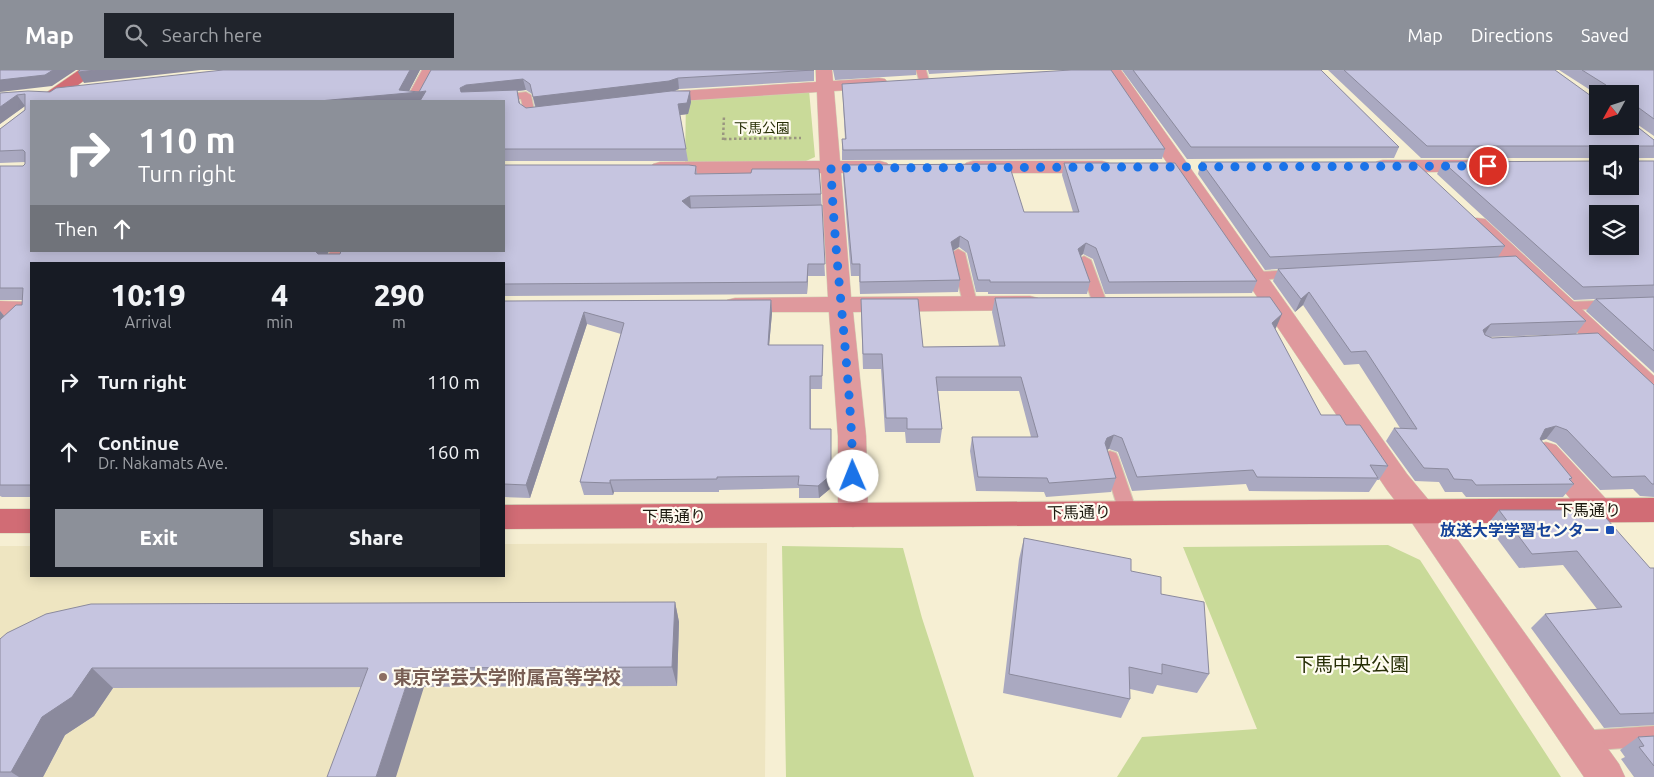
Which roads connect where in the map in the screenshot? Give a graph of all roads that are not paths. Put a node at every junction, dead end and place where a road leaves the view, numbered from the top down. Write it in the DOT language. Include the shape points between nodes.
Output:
graph roads {
  1 [pos="90,70"];
  2 [pos="430,70"];
  3 [pos="1060,73"];
  4 [pos="923,75"];
  5 [pos="825,78"];
  6 [pos="944,80"];
  7 [pos="94,89"];
  8 [pos="45,96"];
  9 [pos="674,97"];
  10 [pos="415,100"];
  11 [pos="478,100"];
  12 [pos="557,111"];
  13 [pos="1394,145"];
  14 [pos="1362,166"];
  15 [pos="1415,166"];
  16 [pos="1492,166"];
  17 [pos="902,167"];
  18 [pos="952,167"];
  19 [pos="1121,167"];
  20 [pos="643,168"];
  21 [pos="831,168"];
  22 [pos="1436,185"];
  23 [pos="1463,211"];
  24 [pos="958,253"];
  25 [pos="1084,260"];
  26 [pos="1306,274"];
  27 [pos="1256,276"];
  28 [pos="1110,303"];
  29 [pos="1654,303"];
  30 [pos="840,304"];
  31 [pos="970,304"];
  32 [pos="712,305"];
  33 [pos="1564,306"];
  34 [pos="1654,391"];
  35 [pos="1546,451"];
  36 [pos="1110,457"];
  37 [pos="1597,509"];
  38 [pos="1654,510"];
  39 [pos="1128,512"];
  40 [pos="1421,512"];
  41 [pos="853,515"];
  42 [pos="505,517"];
  43 [pos="0,521"];
  44 [pos="30,521"];
  45 [pos="1654,736"];
  46 [pos="1581,741"];
  47 [pos="1606,777"];
  1 -- 8 [label="street"];
  2 -- 10 [label="street"];
  3 -- 27 [label="street" via="1114,70"];
  4 -- 5 [label="street" via="901,82"];
  4 -- 6 [label="street"];
  5 -- 9 [label="street"];
  5 -- 21 [label="street"];
  7 -- 8 [label="street"];
  11 -- 12 [label="lane" via="526,95 529,114"];
  13 -- 15 [label="street"];
  14 -- 15 [label="street"];
  15 -- 16 [label="street"];
  15 -- 22 [label="street"];
  17 -- 21 [label="street"];
  18 -- 19 [label="street"];
  20 -- 21 [label="street"];
  21 -- 30 [label="street" via="829,212"];
  23 -- 33 [label="street" via="1509,264"];
  24 -- 31 [label="lane"];
  25 -- 28 [label="lane"];
  26 -- 27 [label="lane"];
  27 -- 40 [label="street" via="1261,302"];
  28 -- 31 [label="street"];
  29 -- 33 [label="lane"];
  30 -- 31 [label="street"];
  30 -- 32 [label="street"];
  30 -- 41 [label="street" via="852,436"];
  33 -- 34 [label="street" via="1590,340"];
  35 -- 37 [label="street"];
  36 -- 39 [label="lane"];
  37 -- 38 [label="street, 下馬通り"];
  37 -- 40 [label="street, 下馬通り"];
  39 -- 40 [label="street, 下馬通り"];
  39 -- 41 [label="street, 下馬通り"];
  40 -- 46 [label="street"];
  41 -- 42 [label="street, 下馬通り"];
  43 -- 44 [label="street"];
  45 -- 46 [label="lane"];
  46 -- 47 [label="street"];
}
